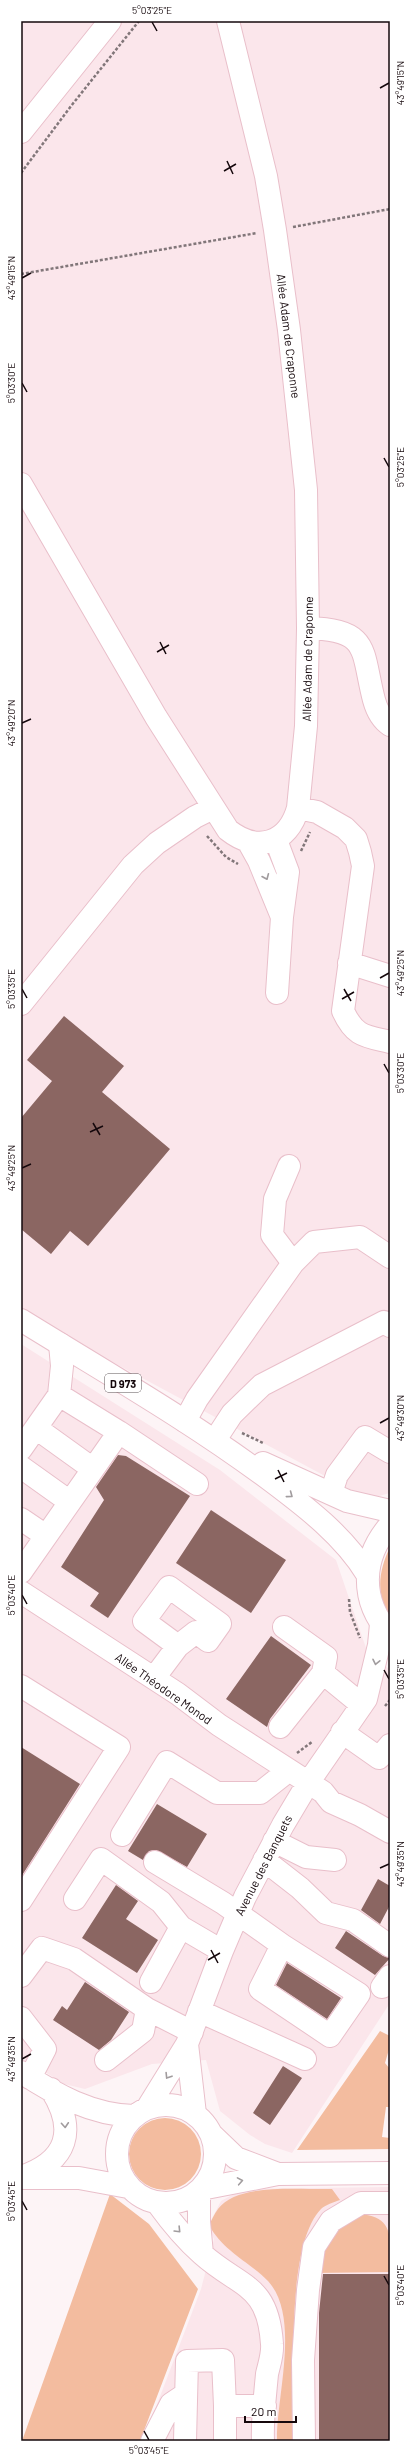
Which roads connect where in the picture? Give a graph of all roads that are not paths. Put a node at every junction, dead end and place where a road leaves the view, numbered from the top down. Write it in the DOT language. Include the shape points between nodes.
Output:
graph roads {
  1 [pos="110,21"];
  2 [pos="228,21"];
  3 [pos="21,132"];
  4 [pos="21,484"];
  5 [pos="308,628"];
  6 [pos="390,725"];
  7 [pos="213,808"];
  8 [pos="298,808"];
  9 [pos="276,840"];
  10 [pos="249,843"];
  11 [pos="282,917"];
  12 [pos="348,963"];
  13 [pos="390,976"];
  14 [pos="277,993"];
  15 [pos="21,1004"];
  16 [pos="390,1042"];
  17 [pos="289,1166"];
  18 [pos="390,1257"];
  19 [pos="293,1264"];
  20 [pos="21,1320"];
  21 [pos="388,1320"];
  22 [pos="60,1344"];
  23 [pos="59,1395"];
  24 [pos="185,1421"];
  25 [pos="36,1428"];
  26 [pos="119,1432"];
  27 [pos="220,1443"];
  28 [pos="21,1449"];
  29 [pos="390,1452"];
  30 [pos="21,1467"];
  31 [pos="93,1469"];
  32 [pos="197,1484"];
  33 [pos="331,1493"];
  34 [pos="70,1502"];
  35 [pos="390,1511"];
  36 [pos="21,1519"];
  37 [pos="390,1525"];
  38 [pos="46,1536"];
  39 [pos="22,1567"];
  40 [pos="367,1574"];
  41 [pos="21,1592"];
  42 [pos="284,1627"];
  43 [pos="386,1629"];
  44 [pos="178,1646"];
  45 [pos="323,1673"];
  46 [pos="154,1678"];
  47 [pos="390,1679"];
  48 [pos="21,1686"];
  49 [pos="364,1702"];
  50 [pos="280,1727"];
  51 [pos="342,1732"];
  52 [pos="390,1745"];
  53 [pos="288,1771"];
  54 [pos="308,1783"];
  55 [pos="390,1832"];
  56 [pos="122,1835"];
  57 [pos="274,1841"];
  58 [pos="264,1860"];
  59 [pos="335,1860"];
  60 [pos="155,1862"];
  61 [pos="75,1899"];
  62 [pos="21,1900"];
  63 [pos="238,1913"];
  64 [pos="181,1927"];
  65 [pos="282,1945"];
  66 [pos="390,1946"];
  67 [pos="222,1951"];
  68 [pos="21,1976"];
  69 [pos="151,1982"];
  70 [pos="147,2009"];
  71 [pos="199,2011"];
  72 [pos="21,2018"];
  73 [pos="190,2038"];
  74 [pos="305,2059"];
  75 [pos="106,2060"];
  76 [pos="25,2075"];
  77 [pos="51,2089"];
  78 [pos="86,2109"];
  79 [pos="141,2112"];
  80 [pos="195,2114"];
  81 [pos="212,2136"];
  82 [pos="116,2149"];
  83 [pos="390,2173"];
  84 [pos="278,2174"];
  85 [pos="21,2177"];
  86 [pos="79,2178"];
  87 [pos="128,2187"];
  88 [pos="200,2191"];
  89 [pos="390,2203"];
  90 [pos="158,2204"];
  91 [pos="202,2254"];
  92 [pos="186,2394"];
  93 [pos="225,2406"];
  94 [pos="265,2406"];
  95 [pos="152,2441"];
  96 [pos="185,2441"];
  97 [pos="225,2441"];
  98 [pos="262,2441"];
  99 [pos="304,2441"];
  1 -- 3 [label="street"];
  2 -- 5 [label="street, Allée Adam de Craponne" via="266,176 290,330 306,490"];
  4 -- 7 [label="street" via="156,717"];
  5 -- 6 [label="street" via="336,629 349,634 358,642 364,654 377,710 382,720"];
  5 -- 8 [label="street, Allée Adam de Craponne" via="306,726"];
  7 -- 10 [label="street" via="228,830"];
  7 -- 15 [label="street" via="157,843 133,865"];
  8 -- 9 [label="street, Allée Adam de Craponne" via="295,820"];
  8 -- 12 [label="street" via="317,812 345,828 356,839 363,866"];
  9 -- 10 [label="street" via="261,844"];
  9 -- 11 [label="street" via="288,872"];
  10 -- 11 [label="street, one-way"];
  11 -- 14 [label="street"];
  12 -- 13 [label="street"];
  12 -- 16 [label="street" via="343,1011 350,1026 362,1035"];
  17 -- 19 [label="street" via="275,1199 272,1235"];
  18 -- 19 [label="street" via="360,1237 314,1242"];
  19 -- 24 [label="street" via="196,1399"];
  20 -- 22 [label="street, D 973"];
  21 -- 27 [label="street" via="262,1385 232,1414"];
  22 -- 23 [label="street" via="62,1366"];
  22 -- 24 [label="street, D 973"];
  23 -- 25 [label="street"];
  23 -- 26 [label="street"];
  24 -- 27 [label="street, D 973"];
  25 -- 28 [label="street"];
  25 -- 31 [label="street"];
  26 -- 31 [label="street"];
  26 -- 32 [label="street"];
  27 -- 33 [label="street, D 973"];
  27 -- 40 [label="street, D 973, one-way" via="300,1503 330,1529 356,1556"];
  29 -- 33 [label="street" via="365,1437 337,1475"];
  30 -- 34 [label="street"];
  31 -- 34 [label="street"];
  33 -- 35 [label="street, D 973" via="347,1502"];
  34 -- 38 [label="street"];
  36 -- 38 [label="street"];
  37 -- 40 [label="street" via="380,1537 371,1555"];
  38 -- 39 [label="street"];
  40 -- 43 [label="street" via="369,1598"];
  41 -- 46 [label="street, Allée Théodore Monod"];
  42 -- 45 [label="street" via="326,1657"];
  43 -- 49 [label="street, Avenue des Banquets, one-way"];
  44 -- 46 [label="street"];
  45 -- 49 [label="street"];
  45 -- 50 [label="street"];
  46 -- 53 [label="street, Allée Théodore Monod" via="218,1726"];
  47 -- 49 [label="street, Avenue des Banquets"];
  48 -- 62 [label="street" via="119,1747"];
  49 -- 51 [label="street, Avenue des Banquets"];
  51 -- 52 [label="street" via="379,1758"];
  51 -- 54 [label="street, Avenue des Banquets"];
  53 -- 54 [label="street, Allée Théodore Monod"];
  53 -- 56 [label="street" via="260,1793 217,1793 167,1762"];
  54 -- 55 [label="street, Allée Théodore Monod" via="323,1792 331,1802"];
  54 -- 57 [label="street, Avenue des Banquets"];
  57 -- 58 [label="street, Avenue des Banquets"];
  57 -- 59 [label="street" via="306,1857"];
  58 -- 63 [label="street, Avenue des Banquets"];
  58 -- 66 [label="street" via="300,1888 326,1913 353,1920"];
  60 -- 63 [label="street"];
  61 -- 64 [label="street" via="101,1859 161,1902"];
  63 -- 65 [label="street"];
  63 -- 67 [label="street, Avenue des Banquets"];
  64 -- 67 [label="street"];
  64 -- 69 [label="street"];
  65 -- 65 [label="street" via="260,1989 330,2036 359,1994"];
  67 -- 71 [label="street, Avenue des Banquets"];
  68 -- 70 [label="street" via="42,1948 74,1959"];
  70 -- 73 [label="street"];
  70 -- 75 [label="street" via="143,2031"];
  71 -- 73 [label="street, Avenue des Banquets"];
  71 -- 74 [label="street"];
  72 -- 76 [label="street" via="45,2049"];
  73 -- 79 [label="street, Avenue des Banquets, one-way"];
  73 -- 80 [label="street, Avenue des Banquets"];
  76 -- 77 [label="street"];
  77 -- 78 [label="street"];
  77 -- 85 [label="street, one-way" via="61,2106 66,2124 64,2143 47,2165"];
  78 -- 79 [label="street" via="113,2115"];
  78 -- 82 [label="street" via="112,2135"];
  79 -- 80 [label="street" via="172,2104"];
  79 -- 82 [label="street" via="123,2129"];
  80 -- 81 [label="street" via="205,2123"];
  81 -- 84 [label="street" via="236,2158"];
  81 -- 88 [label="street" via="216,2154 212,2173"];
  82 -- 86 [label="street" via="97,2169"];
  82 -- 87 [label="street" via="117,2166"];
  83 -- 84 [label="street"];
  88 -- 84 [label="street, one-way"];
  85 -- 86 [label="street"];
  86 -- 87 [label="street"];
  87 -- 90 [label="street" via="142,2198"];
  88 -- 90 [label="street" via="180,2202"];
  88 -- 91 [label="street" via="198,2222"];
  89 -- 99 [label="street" via="361,2203 331,2221 314,2247 303,2360"];
  90 -- 91 [label="street, one-way" via="174,2226"];
  91 -- 94 [label="street" via="248,2285 261,2300 269,2316 272,2346"];
  92 -- 93 [label="street" via="187,2361 223,2360"];
  92 -- 95 [label="street" via="171,2404"];
  92 -- 96 [label="street"];
  93 -- 94 [label="street"];
  93 -- 97 [label="street"];
  94 -- 98 [label="street"];
}
